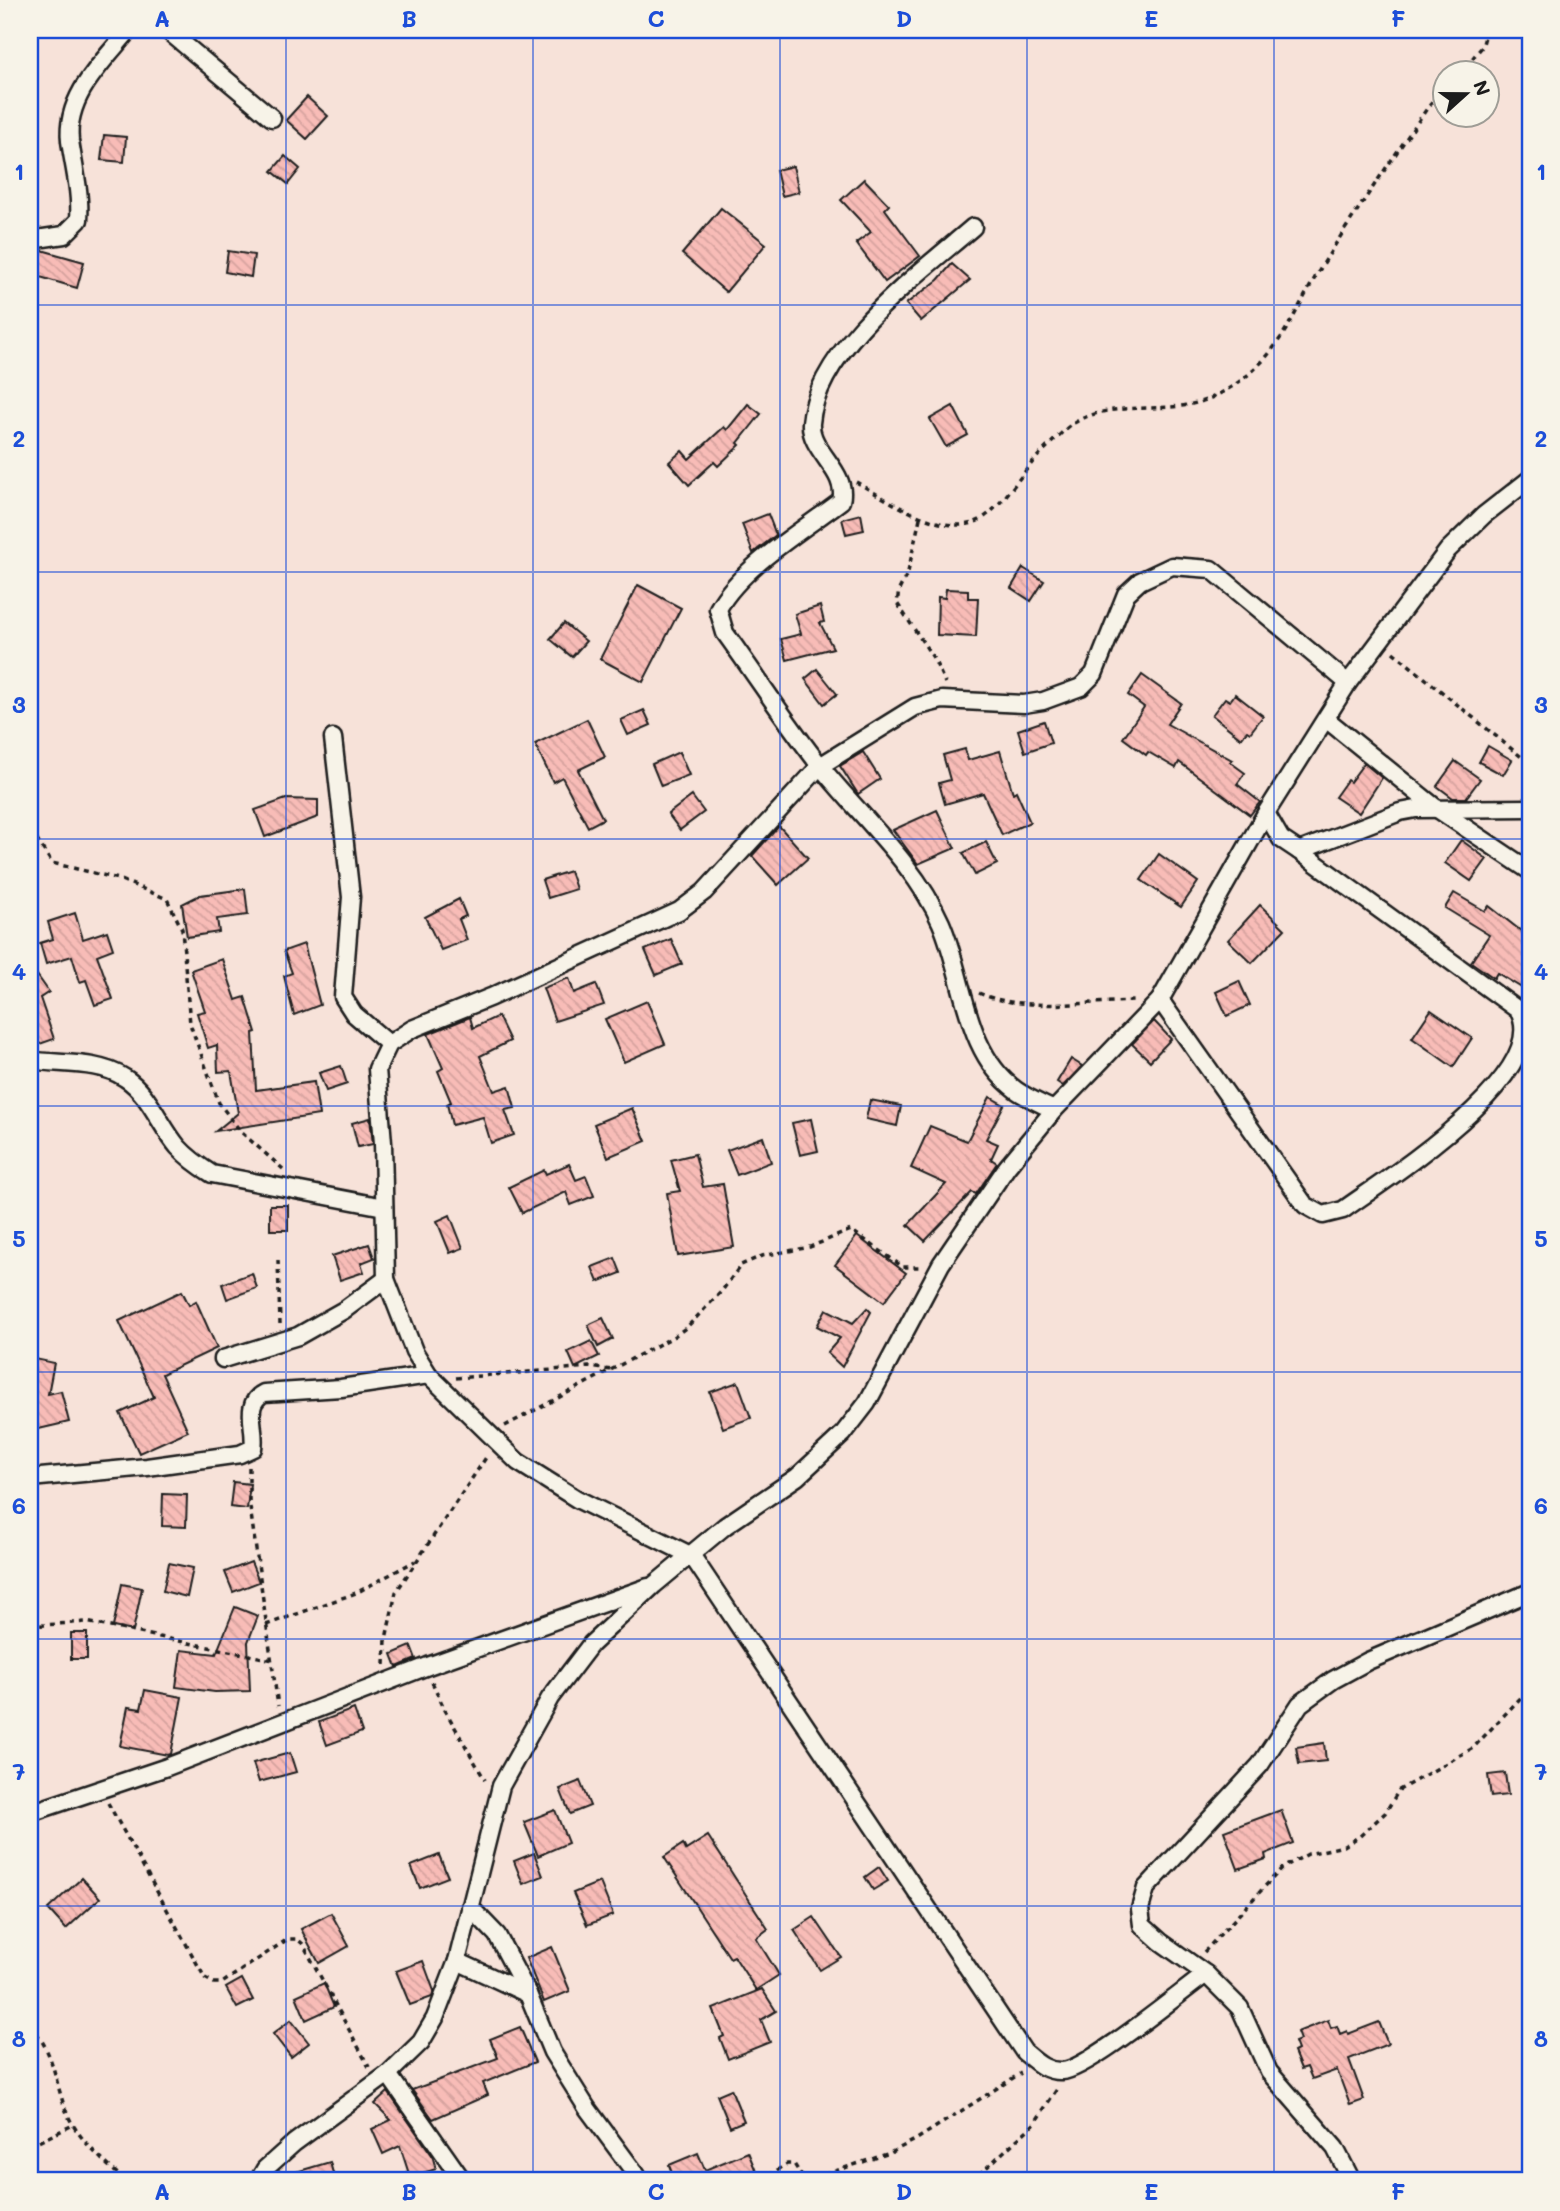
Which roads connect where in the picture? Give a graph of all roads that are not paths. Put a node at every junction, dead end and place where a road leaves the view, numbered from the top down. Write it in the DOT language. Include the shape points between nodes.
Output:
graph roads {
  1 [pos="129,30"];
  2 [pos="167,30"];
  3 [pos="272,118"];
  4 [pos="973,227"];
  5 [pos="30,240"];
  6 [pos="1530,479"];
  7 [pos="1348,683"];
  8 [pos="1326,719"];
  9 [pos="333,738"];
  10 [pos="820,766"];
  11 [pos="1436,808"];
  12 [pos="1530,808"];
  13 [pos="1266,813"];
  14 [pos="1299,851"];
  15 [pos="1530,871"];
  16 [pos="1160,1000"];
  17 [pos="389,1044"];
  18 [pos="30,1060"];
  19 [pos="1054,1110"];
  20 [pos="384,1207"];
  21 [pos="386,1279"];
  22 [pos="223,1359"];
  23 [pos="433,1379"];
  24 [pos="30,1478"];
  25 [pos="692,1556"];
  26 [pos="654,1585"];
  27 [pos="1530,1592"];
  28 [pos="30,1812"];
  29 [pos="470,1907"];
  30 [pos="457,1961"];
  31 [pos="1200,1969"];
  32 [pos="528,1994"];
  33 [pos="383,2078"];
  34 [pos="258,2181"];
  35 [pos="463,2181"];
  36 [pos="641,2181"];
  37 [pos="1352,2181"];
  1 -- 5 [label="street" via="83,87 72,113 70,138 79,220 64,235"];
  2 -- 3 [label="street"];
  4 -- 10 [label="street" via="879,308 829,369 811,423 812,436 833,469 841,501 756,567 724,597 718,609 725,632"];
  6 -- 7 [label="street" via="1448,550"];
  7 -- 8 [label="street"];
  7 -- 10 [label="street" via="1211,569 1172,566 1152,573 1126,594 1094,674 1080,687 1024,704 951,700 915,707"];
  8 -- 11 [label="street"];
  8 -- 13 [label="street"];
  9 -- 17 [label="street" via="351,897 343,997 354,1014"];
  10 -- 17 [label="street" via="704,892 679,911 412,1029"];
  10 -- 19 [label="street" via="925,893 940,922 976,1037 1000,1077"];
  11 -- 12 [label="street"];
  11 -- 14 [label="street" via="1400,812"];
  11 -- 15 [label="street"];
  13 -- 14 [label="street" via="1282,839"];
  13 -- 16 [label="street"];
  14 -- 16 [label="street" via="1518,1010 1524,1020 1524,1035 1510,1067 1474,1111 1343,1210 1323,1215 1305,1205"];
  16 -- 19 [label="street"];
  17 -- 20 [label="street" via="377,1069"];
  18 -- 20 [label="street" via="88,1066 126,1078 177,1146 212,1174"];
  19 -- 25 [label="street" via="1007,1167 941,1264 867,1403 843,1434 797,1477 725,1526"];
  20 -- 21 [label="street"];
  21 -- 22 [label="street" via="344,1311 298,1336"];
  21 -- 23 [label="street" via="414,1351"];
  23 -- 24 [label="street" via="264,1393 253,1405 255,1440 248,1451 148,1467"];
  23 -- 25 [label="street" via="518,1462 577,1499"];
  25 -- 26 [label="street"];
  25 -- 31 [label="street" via="1024,2052 1042,2067 1065,2071 1097,2054"];
  26 -- 28 [label="street"];
  26 -- 29 [label="street" via="591,1644 550,1698 501,1786"];
  27 -- 31 [label="street" via="1368,1661 1300,1704 1260,1765 1146,1888 1140,1909 1142,1924"];
  29 -- 30 [label="street"];
  29 -- 32 [label="street" via="496,1935"];
  30 -- 32 [label="street"];
  30 -- 33 [label="street" via="421,2042"];
  31 -- 37 [label="street" via="1240,2008 1269,2072 1335,2148"];
  32 -- 36 [label="street" via="552,2052"];
  33 -- 34 [label="street" via="294,2143"];
  33 -- 35 [label="street"];
}
